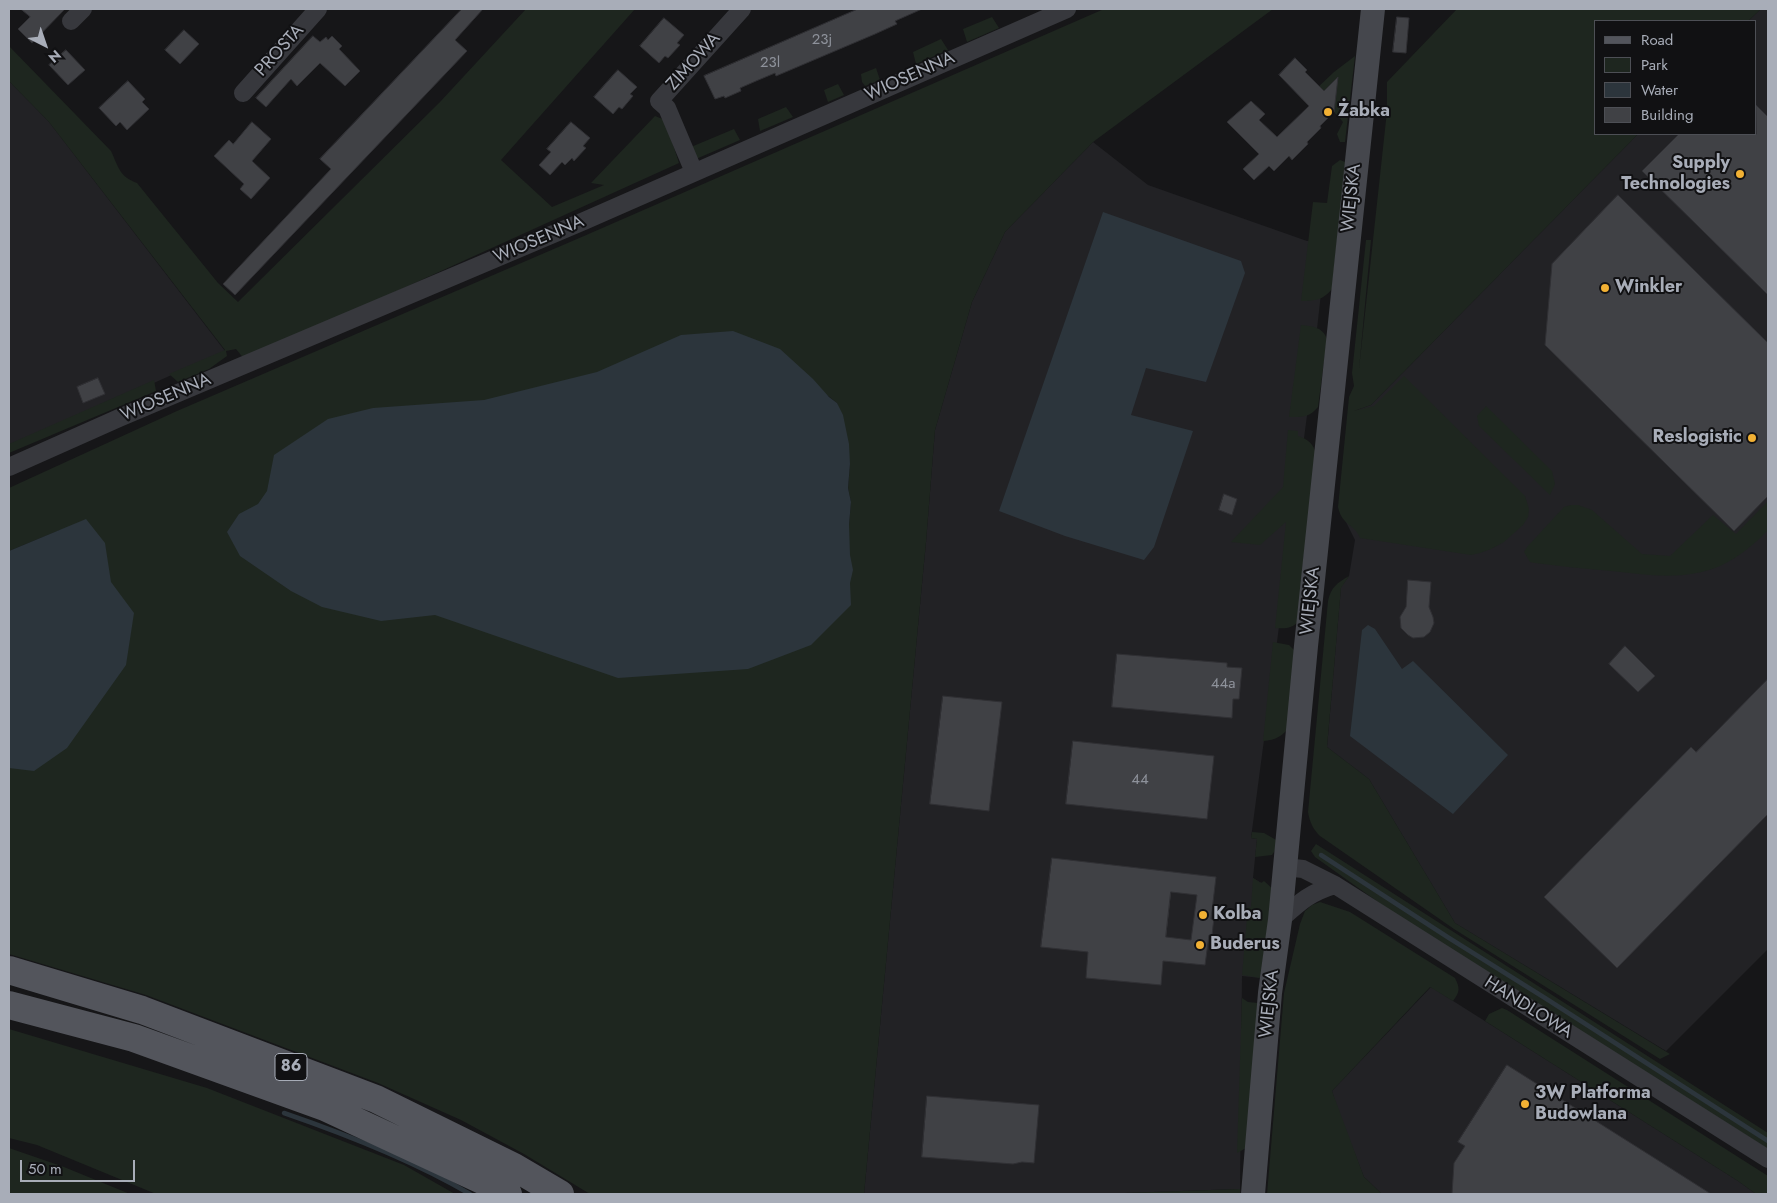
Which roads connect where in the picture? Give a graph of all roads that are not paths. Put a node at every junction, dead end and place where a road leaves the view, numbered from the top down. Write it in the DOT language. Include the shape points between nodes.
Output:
graph roads {
  1 [pos="318,9"];
  2 [pos="742,9"];
  3 [pos="1067,9"];
  4 [pos="1373,9"];
  5 [pos="243,93"];
  6 [pos="694,172"];
  7 [pos="9,467"];
  8 [pos="1285,867"];
  9 [pos="1335,885"];
  10 [pos="1280,920"];
  11 [pos="9,970"];
  12 [pos="9,1005"];
  13 [pos="1768,1159"];
  14 [pos="508,1194"];
  15 [pos="560,1194"];
  16 [pos="1253,1194"];
  1 -- 5 [label="street, PROSTA"];
  2 -- 6 [label="street, ZIMOWA" via="659,101 667,108"];
  3 -- 6 [label="street, WIOSENNA"];
  4 -- 8 [label="street, WIEJSKA"];
  6 -- 7 [label="street, WIOSENNA"];
  8 -- 9 [label="street, HANDLOWA" via="1304,869"];
  8 -- 10 [label="street, WIEJSKA"];
  9 -- 10 [label="street" via="1302,900"];
  9 -- 13 [label="street, HANDLOWA"];
  10 -- 16 [label="street, WIEJSKA" via="1270,992"];
  11 -- 15 [label="main road, 86" via="142,1010 376,1099 514,1167"];
  12 -- 14 [label="main road, 86" via="134,1038 325,1107"];
}
